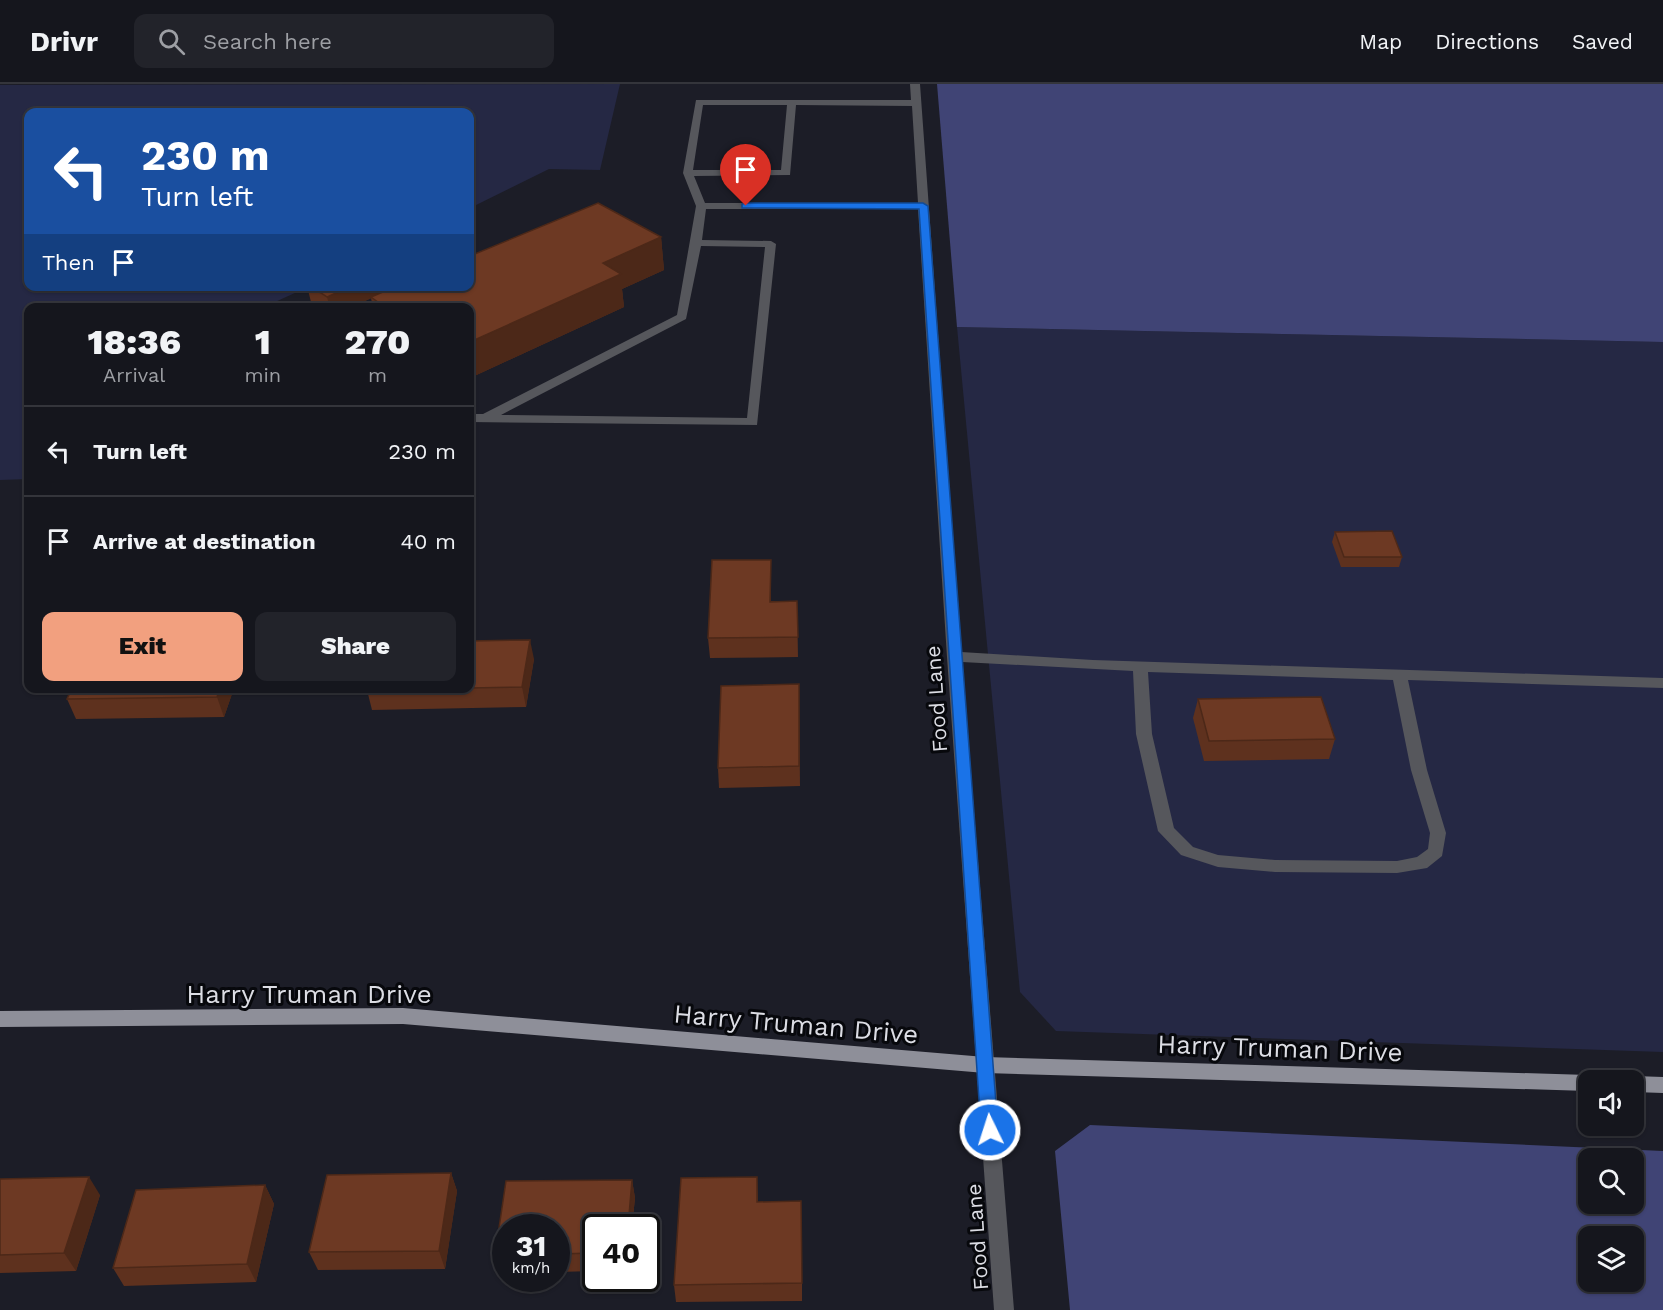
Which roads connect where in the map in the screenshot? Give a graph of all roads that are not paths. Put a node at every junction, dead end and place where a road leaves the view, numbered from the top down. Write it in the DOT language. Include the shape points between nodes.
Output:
graph roads {
  1 [pos="915,84"];
  2 [pos="792,102"];
  3 [pos="916,104"];
  4 [pos="688,173"];
  5 [pos="702,206"];
  6 [pos="923,206"];
  7 [pos="696,243"];
  8 [pos="474,418"];
  9 [pos="484,418"];
  10 [pos="954,657"];
  11 [pos="1140,666"];
  12 [pos="1399,674"];
  13 [pos="1663,683"];
  14 [pos="0,1019"];
  15 [pos="985,1065"];
  16 [pos="1578,1083"];
  17 [pos="1644,1084"];
  18 [pos="1663,1085"];
  19 [pos="1004,1310"];
  1 -- 3 [label="street, Food Lane"];
  2 -- 3 [label="street"];
  2 -- 4 [label="street" via="699,102"];
  2 -- 4 [label="street" via="786,173"];
  3 -- 6 [label="street, Food Lane"];
  4 -- 5 [label="street"];
  5 -- 6 [label="street"];
  5 -- 7 [label="street"];
  6 -- 10 [label="street, Food Lane"];
  7 -- 9 [label="street" via="682,317"];
  7 -- 9 [label="street" via="771,244 753,422"];
  8 -- 9 [label="street"];
  10 -- 11 [label="street"];
  10 -- 15 [label="street, Food Lane"];
  11 -- 12 [label="street"];
  11 -- 12 [label="street" via="1144,734 1166,831 1187,850 1207,857 1275,866 1397,867 1421,863 1436,852 1438,833 1419,770"];
  12 -- 13 [label="street"];
  14 -- 15 [label="main road, Harry Truman Drive" via="403,1016"];
  15 -- 16 [label="main road, Harry Truman Drive"];
  15 -- 19 [label="street, Food Lane"];
  17 -- 18 [label="main road"];
}
